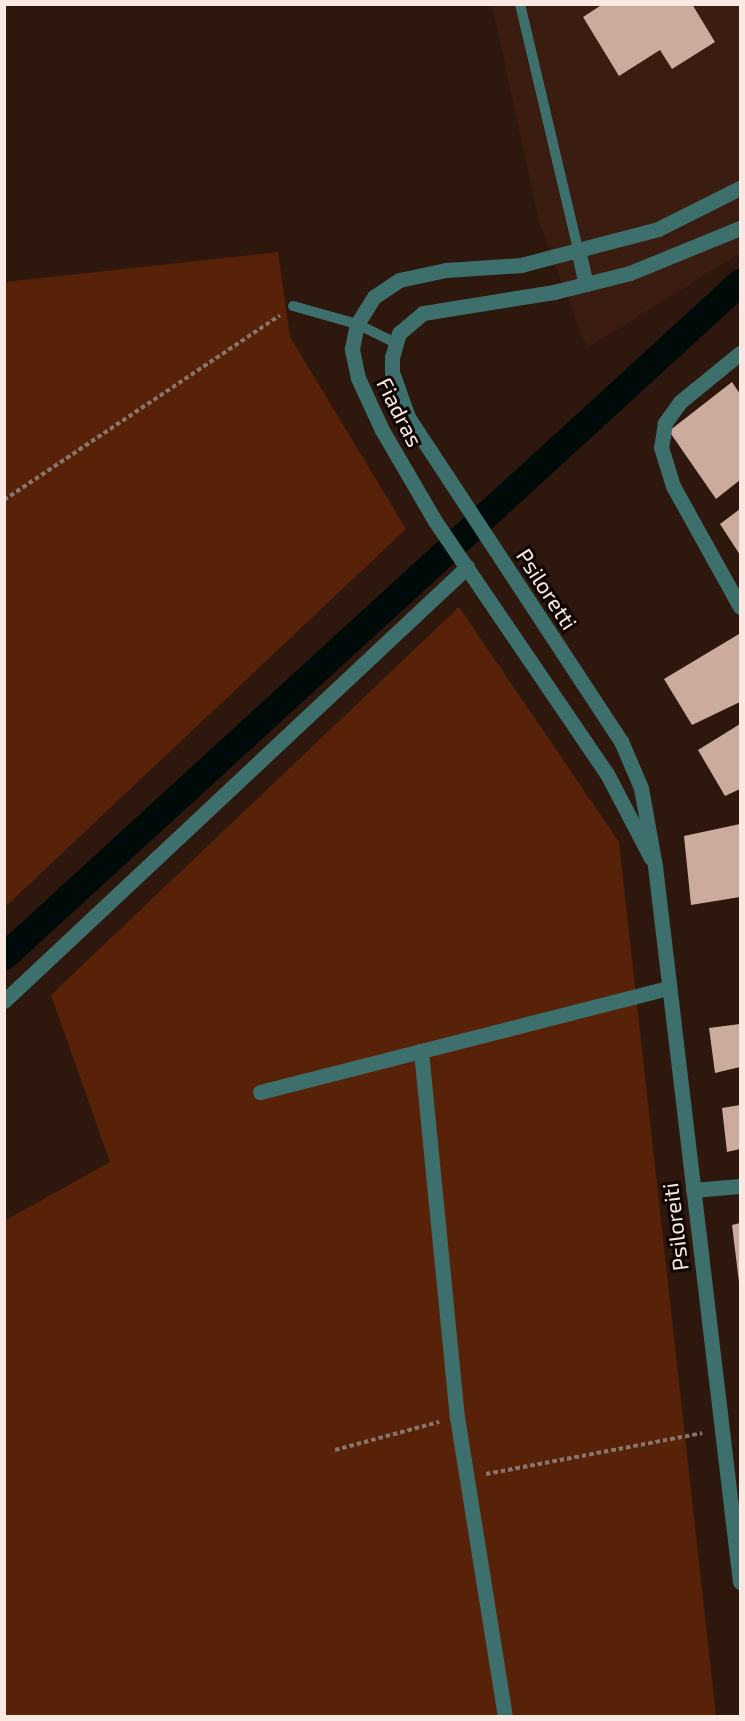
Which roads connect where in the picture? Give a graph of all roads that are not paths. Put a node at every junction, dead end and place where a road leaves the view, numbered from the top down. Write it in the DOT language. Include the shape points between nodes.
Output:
graph roads {
  1 [pos="520,4"];
  2 [pos="741,188"];
  3 [pos="741,228"];
  4 [pos="578,250"];
  5 [pos="586,284"];
  6 [pos="293,306"];
  7 [pos="357,324"];
  8 [pos="394,342"];
  9 [pos="741,353"];
  10 [pos="463,562"];
  11 [pos="741,607"];
  12 [pos="655,866"];
  13 [pos="669,988"];
  14 [pos="4,1001"];
  15 [pos="421,1051"];
  16 [pos="260,1092"];
  17 [pos="741,1186"];
  18 [pos="693,1190"];
  19 [pos="741,1582"];
  20 [pos="505,1716"];
  1 -- 4 [label="lane"];
  2 -- 4 [label="street, Fiadras" via="658,229"];
  3 -- 5 [label="street, Fiadras" via="673,257"];
  4 -- 5 [label="street"];
  4 -- 7 [label="street, Fiadras" via="521,265 446,270 399,280 374,297"];
  5 -- 8 [label="street, Fiadras" via="429,311 406,325"];
  6 -- 7 [label="lane"];
  7 -- 8 [label="lane"];
  7 -- 10 [label="street, Fiadras" via="352,349 358,378 382,430"];
  8 -- 12 [label="street, Psiloretti" via="392,372 402,402 458,497 621,741 646,807"];
  9 -- 11 [label="street" via="680,402 665,423 661,447 672,486"];
  10 -- 12 [label="street, Fiadras" via="607,774"];
  10 -- 14 [label="street"];
  12 -- 13 [label="street, Psiloreiti"];
  13 -- 15 [label="street"];
  13 -- 18 [label="street, Psiloreiti"];
  15 -- 16 [label="street"];
  15 -- 20 [label="street" via="456,1417"];
  17 -- 18 [label="street"];
  18 -- 19 [label="street, Psiloreiti"];
}
